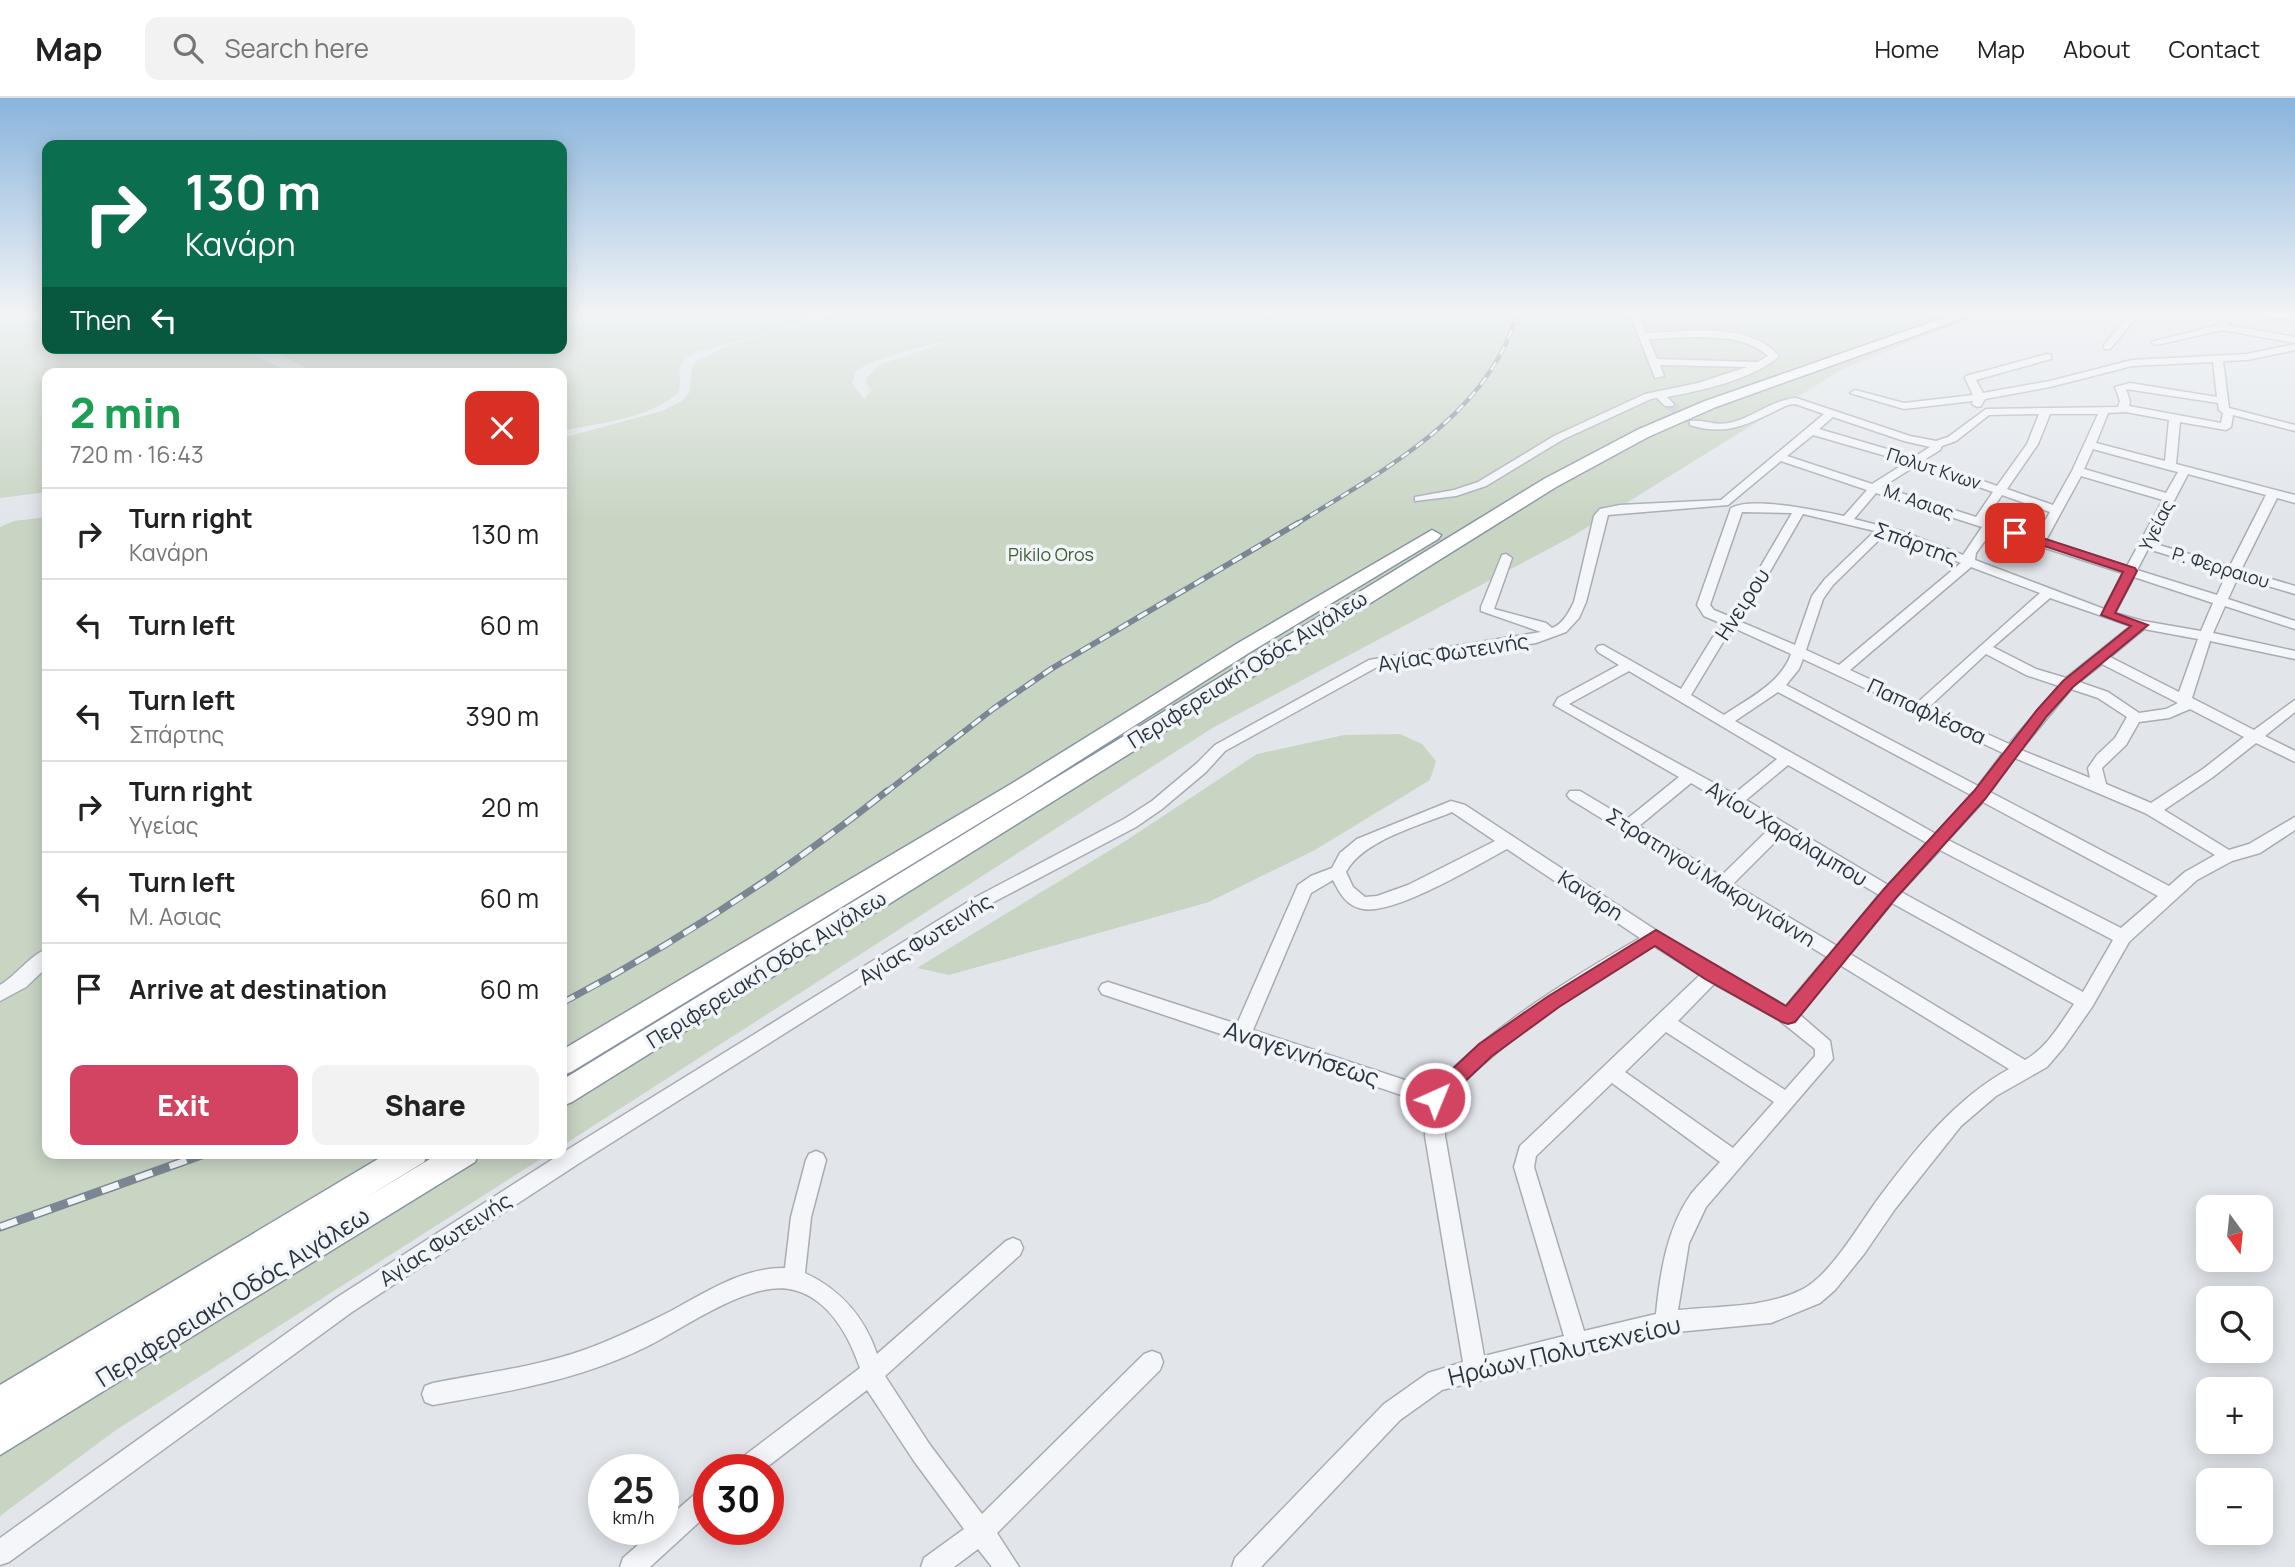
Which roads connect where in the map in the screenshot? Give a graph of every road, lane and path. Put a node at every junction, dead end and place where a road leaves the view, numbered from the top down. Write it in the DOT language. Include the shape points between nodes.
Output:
graph roads {
  1 [pos="1708,383"];
  2 [pos="1739,383"];
  3 [pos="1773,383"];
  4 [pos="1972,383"];
  5 [pos="2056,383"];
  6 [pos="2118,383"];
  7 [pos="2220,383"];
  8 [pos="2120,387"];
  9 [pos="1855,393"];
  10 [pos="1659,395"];
  11 [pos="1980,398"];
  12 [pos="2222,401"];
  13 [pos="1669,404"];
  14 [pos="2124,408"];
  15 [pos="2046,410"];
  16 [pos="2105,411"];
  17 [pos="1833,412"];
  18 [pos="1986,412"];
  19 [pos="2228,413"];
  20 [pos="2175,417"];
  21 [pos="1694,423"];
  22 [pos="2295,429"];
  23 [pos="1812,431"];
  24 [pos="1936,444"];
  25 [pos="2090,445"];
  26 [pos="1781,458"];
  27 [pos="1916,461"];
  28 [pos="2170,467"];
  29 [pos="2078,471"];
  30 [pos="2184,471"];
  31 [pos="1876,486"];
  32 [pos="2000,489"];
  33 [pos="2273,494"];
  34 [pos="2169,498"];
  35 [pos="1419,499"];
  36 [pos="2295,499"];
  37 [pos="1800,510"];
  38 [pos="2056,510"];
  39 [pos="1847,520"];
  40 [pos="1985,523"];
  41 [pos="1883,530"];
  42 [pos="2040,541"];
  43 [pos="2147,545"];
  44 [pos="1506,558"];
  45 [pos="1968,562"];
  46 [pos="2131,571"];
  47 [pos="2236,572"];
  48 [pos="2295,590"];
  49 [pos="2048,593"];
  50 [pos="2222,600"];
  51 [pos="1703,605"];
  52 [pos="2107,615"];
  53 [pos="1734,623"];
  54 [pos="2141,625"];
  55 [pos="2295,625"];
  56 [pos="1551,634"];
  57 [pos="2207,636"];
  58 [pos="1603,649"];
  59 [pos="1986,649"];
  60 [pos="1801,652"];
  61 [pos="2295,656"];
  62 [pos="2103,659"];
  63 [pos="1629,664"];
  64 [pos="1841,671"];
  65 [pos="2068,684"];
  66 [pos="1777,686"];
  67 [pos="1683,698"];
  68 [pos="2184,700"];
  69 [pos="2295,705"];
  70 [pos="1921,707"];
  71 [pos="2135,718"];
  72 [pos="1725,721"];
  73 [pos="2254,736"];
  74 [pos="2012,752"];
  75 [pos="2295,757"];
  76 [pos="1787,758"];
  77 [pos="1690,776"];
  78 [pos="2101,789"];
  79 [pos="1575,795"];
  80 [pos="1980,795"];
  81 [pos="1735,801"];
  82 [pos="2152,810"];
  83 [pos="2295,823"];
  84 [pos="1629,826"];
  85 [pos="1778,829"];
  86 [pos="1508,841"];
  87 [pos="1937,842"];
  88 [pos="2227,856"];
  89 [pos="1338,872"];
  90 [pos="1723,884"];
  91 [pos="1890,894"];
  92 [pos="2169,894"];
  93 [pos="1656,937"];
  94 [pos="2123,937"];
  95 [pos="1838,956"];
  96 [pos="42,961"];
  97 [pos="1712,974"];
  98 [pos="1108,989"];
  99 [pos="0,994"];
  100 [pos="2086,1002"];
  101 [pos="1788,1016"];
  102 [pos="1665,1022"];
  103 [pos="1242,1033"];
  104 [pos="567,1062"];
  105 [pos="2026,1070"];
  106 [pos="1611,1072"];
  107 [pos="567,1091"];
  108 [pos="1435,1098"];
  109 [pos="1787,1101"];
  110 [pos="404,1159"];
  111 [pos="455,1159"];
  112 [pos="816,1160"];
  113 [pos="1734,1160"];
  114 [pos="1013,1248"];
  115 [pos="794,1279"];
  116 [pos="1666,1322"];
  117 [pos="1577,1343"];
  118 [pos="1152,1362"];
  119 [pos="1475,1368"];
  120 [pos="874,1371"];
  121 [pos="433,1394"];
  122 [pos="0,1404"];
  123 [pos="0,1438"];
  124 [pos="765,1454"];
  125 [pos="693,1512"];
  126 [pos="981,1532"];
  127 [pos="0,1553"];
  128 [pos="632,1567"];
  129 [pos="933,1567"];
  130 [pos="1007,1567"];
  131 [pos="1244,1567"];
  1 -- 10 [label="street"];
  2 -- 104 [label="highway, Περιφερειακή Οδός Αιγάλεω" via="1586,447 1480,507"];
  3 -- 107 [label="highway, Περιφερειακή Οδός Αιγάλεω" via="1650,430 1550,483"];
  4 -- 11 [label="street"];
  5 -- 11 [label="street"];
  6 -- 8 [label="street"];
  7 -- 12 [label="street"];
  8 -- 12 [label="street" via="2142,386"];
  8 -- 14 [label="street"];
  9 -- 11 [label="street" via="1904,406"];
  10 -- 13 [label="street"];
  10 -- 35 [label="street" via="1558,438 1482,484"];
  11 -- 18 [label="street" via="1976,403"];
  12 -- 19 [label="street"];
  14 -- 16 [label="street"];
  14 -- 20 [label="street"];
  15 -- 16 [label="street"];
  15 -- 18 [label="street"];
  15 -- 32 [label="street" via="2032,444"];
  16 -- 25 [label="street"];
  17 -- 21 [label="street" via="1789,401 1731,427"];
  17 -- 23 [label="street, Αγίας Φωτεινής"];
  17 -- 24 [label="street" via="1908,439"];
  18 -- 24 [label="street" via="1952,439"];
  19 -- 20 [label="street" via="2226,427"];
  19 -- 22 [label="street"];
  20 -- 28 [label="street"];
  23 -- 26 [label="street, Αγίας Φωτεινής"];
  23 -- 27 [label="street, Πολυτ Κνων"];
  24 -- 27 [label="street"];
  25 -- 28 [label="street"];
  25 -- 29 [label="street"];
  26 -- 31 [label="street, Μ. Ασιας"];
  26 -- 56 [label="street, Αγίας Φωτεινής" via="1724,503 1604,512 1580,602 1568,624"];
  27 -- 31 [label="street"];
  27 -- 32 [label="street, Πολυτ Κνων"];
  28 -- 30 [label="street"];
  29 -- 34 [label="street"];
  29 -- 38 [label="street"];
  30 -- 33 [label="street"];
  30 -- 34 [label="street, Υγείας"];
  31 -- 39 [label="street"];
  31 -- 40 [label="street, Μ. Ασιας"];
  32 -- 38 [label="street, Πολυτ Κνων"];
  32 -- 40 [label="street"];
  33 -- 36 [label="street"];
  33 -- 47 [label="street"];
  34 -- 43 [label="street, Υγείας"];
  37 -- 39 [label="street, Σπάρτης"];
  37 -- 51 [label="street, Σπάρτης" via="1746,507 1735,511"];
  37 -- 53 [label="street, Ηνειρου"];
  38 -- 42 [label="street"];
  39 -- 41 [label="street, Σπάρτης"];
  40 -- 42 [label="street, Μ. Ασιας"];
  40 -- 45 [label="street"];
  41 -- 45 [label="street, Σπάρτης"];
  41 -- 60 [label="street" via="1817,599"];
  42 -- 46 [label="street, Μ. Ασιας"];
  43 -- 46 [label="street, Υγείας"];
  43 -- 47 [label="street, Ρ. Φερραιου"];
  44 -- 56 [label="street" via="1488,611 1541,625"];
  45 -- 49 [label="street, Σπάρτης"];
  45 -- 64 [label="street"];
  46 -- 50 [label="street, Μ. Ασιας"];
  46 -- 52 [label="street, Υγείας"];
  47 -- 48 [label="street, Ρ. Φερραιου"];
  47 -- 50 [label="street"];
  49 -- 52 [label="street, Σπάρτης"];
  49 -- 59 [label="street"];
  50 -- 55 [label="street, Μ. Ασιας"];
  50 -- 57 [label="street"];
  51 -- 53 [label="street, Παπαφλέσσα"];
  52 -- 54 [label="street, Σπάρτης"];
  53 -- 60 [label="street, Παπαφλέσσα"];
  53 -- 67 [label="street, Ηνειρου" via="1718,640"];
  54 -- 57 [label="street, Σπάρτης"];
  54 -- 62 [label="street"];
  56 -- 127 [label="street, Αγίας Φωτεινής" via="1374,663 1220,748 1130,823 982,901 344,1304"];
  57 -- 61 [label="street, Σπάρτης"];
  57 -- 68 [label="street"];
  58 -- 63 [label="street"];
  59 -- 65 [label="street"];
  59 -- 70 [label="street"];
  60 -- 64 [label="street, Παπαφλέσσα"];
  60 -- 66 [label="street"];
  62 -- 65 [label="street"];
  62 -- 68 [label="street"];
  63 -- 67 [label="street"];
  63 -- 77 [label="street, Αγίου Χαράλαμπου" via="1562,705"];
  64 -- 70 [label="street, Παπαφλέσσα"];
  65 -- 71 [label="street" via="2104,695"];
  65 -- 74 [label="street"];
  66 -- 72 [label="street"];
  66 -- 80 [label="street"];
  67 -- 72 [label="street"];
  68 -- 71 [label="street" via="2187,705 2181,709"];
  68 -- 73 [label="street"];
  69 -- 73 [label="street"];
  70 -- 74 [label="street, Παπαφλέσσα"];
  71 -- 78 [label="street" via="2122,741 2095,768"];
  72 -- 76 [label="street"];
  73 -- 75 [label="street"];
  73 -- 82 [label="street"];
  74 -- 78 [label="street, Παπαφλέσσα"];
  74 -- 80 [label="street"];
  76 -- 81 [label="street"];
  76 -- 87 [label="street"];
  77 -- 81 [label="street, Αγίου Χαράλαμπου"];
  77 -- 84 [label="street"];
  78 -- 82 [label="street, Παπαφλέσσα"];
  79 -- 84 [label="street, Στρατηγού Μακρυγιάννη"];
  80 -- 87 [label="street"];
  80 -- 92 [label="street"];
  81 -- 85 [label="street, Αγίου Χαράλαμπου"];
  82 -- 88 [label="street, Παπαφλέσσα"];
  83 -- 88 [label="street, Ηρώων Πολυτεχνείου" via="2254,849"];
  84 -- 90 [label="street, Στρατηγού Μακρυγιάννη"];
  85 -- 90 [label="street"];
  85 -- 91 [label="street, Αγίου Χαράλαμπου"];
  86 -- 89 [label="street" via="1394,897 1366,904 1352,897"];
  86 -- 89 [label="street, Κανάρη" via="1451,806 1363,842"];
  86 -- 93 [label="street, Κανάρη"];
  87 -- 91 [label="street"];
  87 -- 94 [label="street"];
  88 -- 92 [label="street, Ηρώων Πολυτεχνείου" via="2199,870"];
  89 -- 103 [label="street" via="1304,889"];
  90 -- 95 [label="street, Στρατηγού Μακρυγιάννη"];
  91 -- 95 [label="street"];
  91 -- 100 [label="street, Αγίου Χαράλαμπου"];
  92 -- 94 [label="street, Ηρώων Πολυτεχνείου"];
  93 -- 97 [label="street, Κανάρη"];
  93 -- 108 [label="street" via="1485,1050"];
  94 -- 100 [label="street, Ηρώων Πολυτεχνείου"];
  95 -- 101 [label="street"];
  95 -- 105 [label="street, Στρατηγού Μακρυγιάννη"];
  96 -- 99 [label="street"];
  97 -- 101 [label="street, Κανάρη"];
  97 -- 102 [label="street"];
  98 -- 103 [label="street, Αναγεννήσεως"];
  100 -- 105 [label="street, Ηρώων Πολυτεχνείου" via="2053,1047"];
  101 -- 109 [label="street, Κανάρη" via="1824,1046 1824,1059"];
  102 -- 106 [label="street"];
  102 -- 109 [label="street"];
  103 -- 108 [label="street, Αναγεννήσεως"];
  105 -- 116 [label="street, Ηρώων Πολυτεχνείου" via="1989,1090 1954,1120 1857,1247 1812,1296 1771,1312"];
  106 -- 113 [label="street"];
  106 -- 117 [label="street" via="1527,1152 1524,1167"];
  108 -- 119 [label="street" via="1435,1136"];
  109 -- 113 [label="street"];
  110 -- 122 [label="highway, Περιφερειακή Οδός Αιγάλεω"];
  111 -- 123 [label="highway, Περιφερειακή Οδός Αιγάλεω"];
  112 -- 115 [label="street" via="801,1217"];
  113 -- 116 [label="street" via="1686,1218 1670,1282"];
  114 -- 120 [label="street"];
  115 -- 120 [label="street" via="820,1291 846,1315"];
  115 -- 121 [label="street" via="767,1278 733,1290 637,1340 582,1362"];
  116 -- 117 [label="street, Ηρώων Πολυτεχνείου"];
  117 -- 119 [label="street, Ηρώων Πολυτεχνείου"];
  118 -- 126 [label="street"];
  119 -- 131 [label="street, Ηρώων Πολυτεχνείου" via="1436,1381 1392,1412"];
  120 -- 124 [label="street"];
  120 -- 126 [label="street" via="877,1387"];
  125 -- 128 [label="street"];
  126 -- 129 [label="street"];
  126 -- 130 [label="street"];
}
